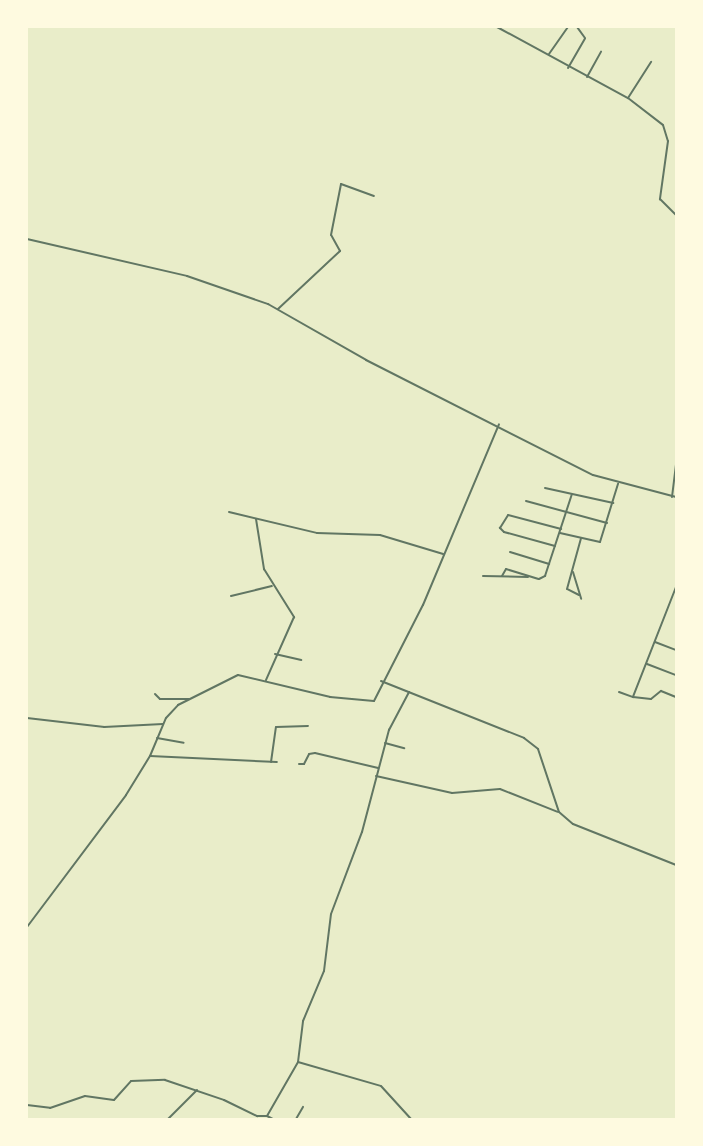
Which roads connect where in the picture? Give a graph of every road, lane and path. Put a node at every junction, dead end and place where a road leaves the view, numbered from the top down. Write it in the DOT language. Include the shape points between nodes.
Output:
graph roads {
  1 [pos="497,27"];
  2 [pos="568,27"];
  3 [pos="577,27"];
  4 [pos="600,52"];
  5 [pos="549,55"];
  6 [pos="651,62"];
  7 [pos="568,68"];
  8 [pos="587,77"];
  9 [pos="628,98"];
  10 [pos="374,196"];
  11 [pos="676,214"];
  12 [pos="27,239"];
  13 [pos="278,309"];
  14 [pos="499,424"];
  15 [pos="676,463"];
  16 [pos="618,484"];
  17 [pos="545,488"];
  18 [pos="572,494"];
  19 [pos="674,497"];
  20 [pos="526,501"];
  21 [pos="613,503"];
  22 [pos="229,512"];
  23 [pos="565,512"];
  24 [pos="256,519"];
  25 [pos="607,523"];
  26 [pos="560,531"];
  27 [pos="580,538"];
  28 [pos="555,546"];
  29 [pos="510,552"];
  30 [pos="443,554"];
  31 [pos="549,564"];
  32 [pos="572,569"];
  33 [pos="483,576"];
  34 [pos="502,576"];
  35 [pos="532,577"];
  36 [pos="272,586"];
  37 [pos="676,589"];
  38 [pos="231,596"];
  39 [pos="655,642"];
  40 [pos="676,650"];
  41 [pos="275,654"];
  42 [pos="302,660"];
  43 [pos="646,664"];
  44 [pos="676,675"];
  45 [pos="266,680"];
  46 [pos="381,681"];
  47 [pos="409,692"];
  48 [pos="620,692"];
  49 [pos="155,694"];
  50 [pos="633,697"];
  51 [pos="676,697"];
  52 [pos="189,699"];
  53 [pos="27,718"];
  54 [pos="163,724"];
  55 [pos="308,726"];
  56 [pos="157,738"];
  57 [pos="184,743"];
  58 [pos="386,743"];
  59 [pos="404,748"];
  60 [pos="150,756"];
  61 [pos="271,762"];
  62 [pos="277,762"];
  63 [pos="299,764"];
  64 [pos="378,768"];
  65 [pos="376,776"];
  66 [pos="559,812"];
  67 [pos="676,865"];
  68 [pos="27,927"];
  69 [pos="298,1062"];
  70 [pos="196,1090"];
  71 [pos="27,1105"];
  72 [pos="303,1107"];
  73 [pos="267,1116"];
  74 [pos="168,1119"];
  75 [pos="273,1119"];
  76 [pos="296,1119"];
  77 [pos="411,1119"];
  1 -- 5 [label="street"];
  2 -- 5 [label="street"];
  3 -- 7 [label="street" via="585,38"];
  4 -- 8 [label="street"];
  5 -- 7 [label="street"];
  6 -- 9 [label="street"];
  7 -- 8 [label="street"];
  8 -- 9 [label="street"];
  9 -- 11 [label="street" via="668,133 660,199"];
  10 -- 13 [label="street" via="341,184 331,230 340,251"];
  12 -- 13 [label="street" via="187,276"];
  13 -- 14 [label="street" via="366,360"];
  14 -- 16 [label="street" via="593,475"];
  14 -- 30 [label="street"];
  15 -- 19 [label="street"];
  16 -- 19 [label="street"];
  16 -- 21 [label="street"];
  17 -- 18 [label="street"];
  18 -- 21 [label="street"];
  18 -- 23 [label="street"];
  20 -- 23 [label="street"];
  21 -- 25 [label="street"];
  22 -- 24 [label="street"];
  23 -- 25 [label="street"];
  23 -- 26 [label="street"];
  24 -- 30 [label="street" via="317,533 380,535"];
  24 -- 36 [label="street" via="262,561"];
  25 -- 27 [label="street" via="600,542"];
  26 -- 27 [label="street"];
  26 -- 28 [label="street"];
  26 -- 28 [label="street" via="508,515 500,528"];
  27 -- 32 [label="street"];
  28 -- 31 [label="street"];
  29 -- 31 [label="street"];
  30 -- 46 [label="street" via="423,605"];
  31 -- 35 [label="street" via="543,578"];
  32 -- 32 [label="street" via="580,597 567,589"];
  33 -- 34 [label="street"];
  34 -- 35 [label="street"];
  34 -- 35 [label="street" via="506,569"];
  36 -- 38 [label="street"];
  36 -- 41 [label="street" via="294,617"];
  37 -- 39 [label="street"];
  39 -- 40 [label="street"];
  39 -- 43 [label="street"];
  41 -- 42 [label="street"];
  41 -- 45 [label="street"];
  43 -- 44 [label="street"];
  43 -- 50 [label="street"];
  45 -- 46 [label="street" via="367,703 376,698"];
  45 -- 52 [label="street" via="233,676"];
  46 -- 47 [label="street"];
  47 -- 58 [label="street" via="395,715"];
  47 -- 66 [label="street" via="533,744"];
  48 -- 50 [label="street"];
  49 -- 52 [label="street" via="160,699"];
  50 -- 51 [label="street" via="651,699 661,691"];
  52 -- 54 [label="street" via="178,705"];
  53 -- 54 [label="street" via="104,727"];
  54 -- 56 [label="street"];
  55 -- 61 [label="street" via="276,727"];
  56 -- 57 [label="street"];
  56 -- 60 [label="street"];
  58 -- 59 [label="street"];
  58 -- 64 [label="street"];
  60 -- 61 [label="street"];
  60 -- 68 [label="street" via="126,795"];
  61 -- 62 [label="street"];
  63 -- 64 [label="street" via="305,764 309,753 315,753"];
  64 -- 65 [label="street"];
  65 -- 66 [label="street" via="452,793 500,789"];
  65 -- 69 [label="street" via="362,832 328,925 324,971 303,1021"];
  66 -- 67 [label="street" via="583,829"];
  69 -- 73 [label="street"];
  69 -- 77 [label="street" via="381,1086"];
  70 -- 71 [label="street" via="165,1080 134,1080 114,1100 85,1096 50,1108"];
  70 -- 73 [label="street" via="257,1116"];
  70 -- 74 [label="street"];
  72 -- 76 [label="street"];
  73 -- 75 [label="street"];
}
